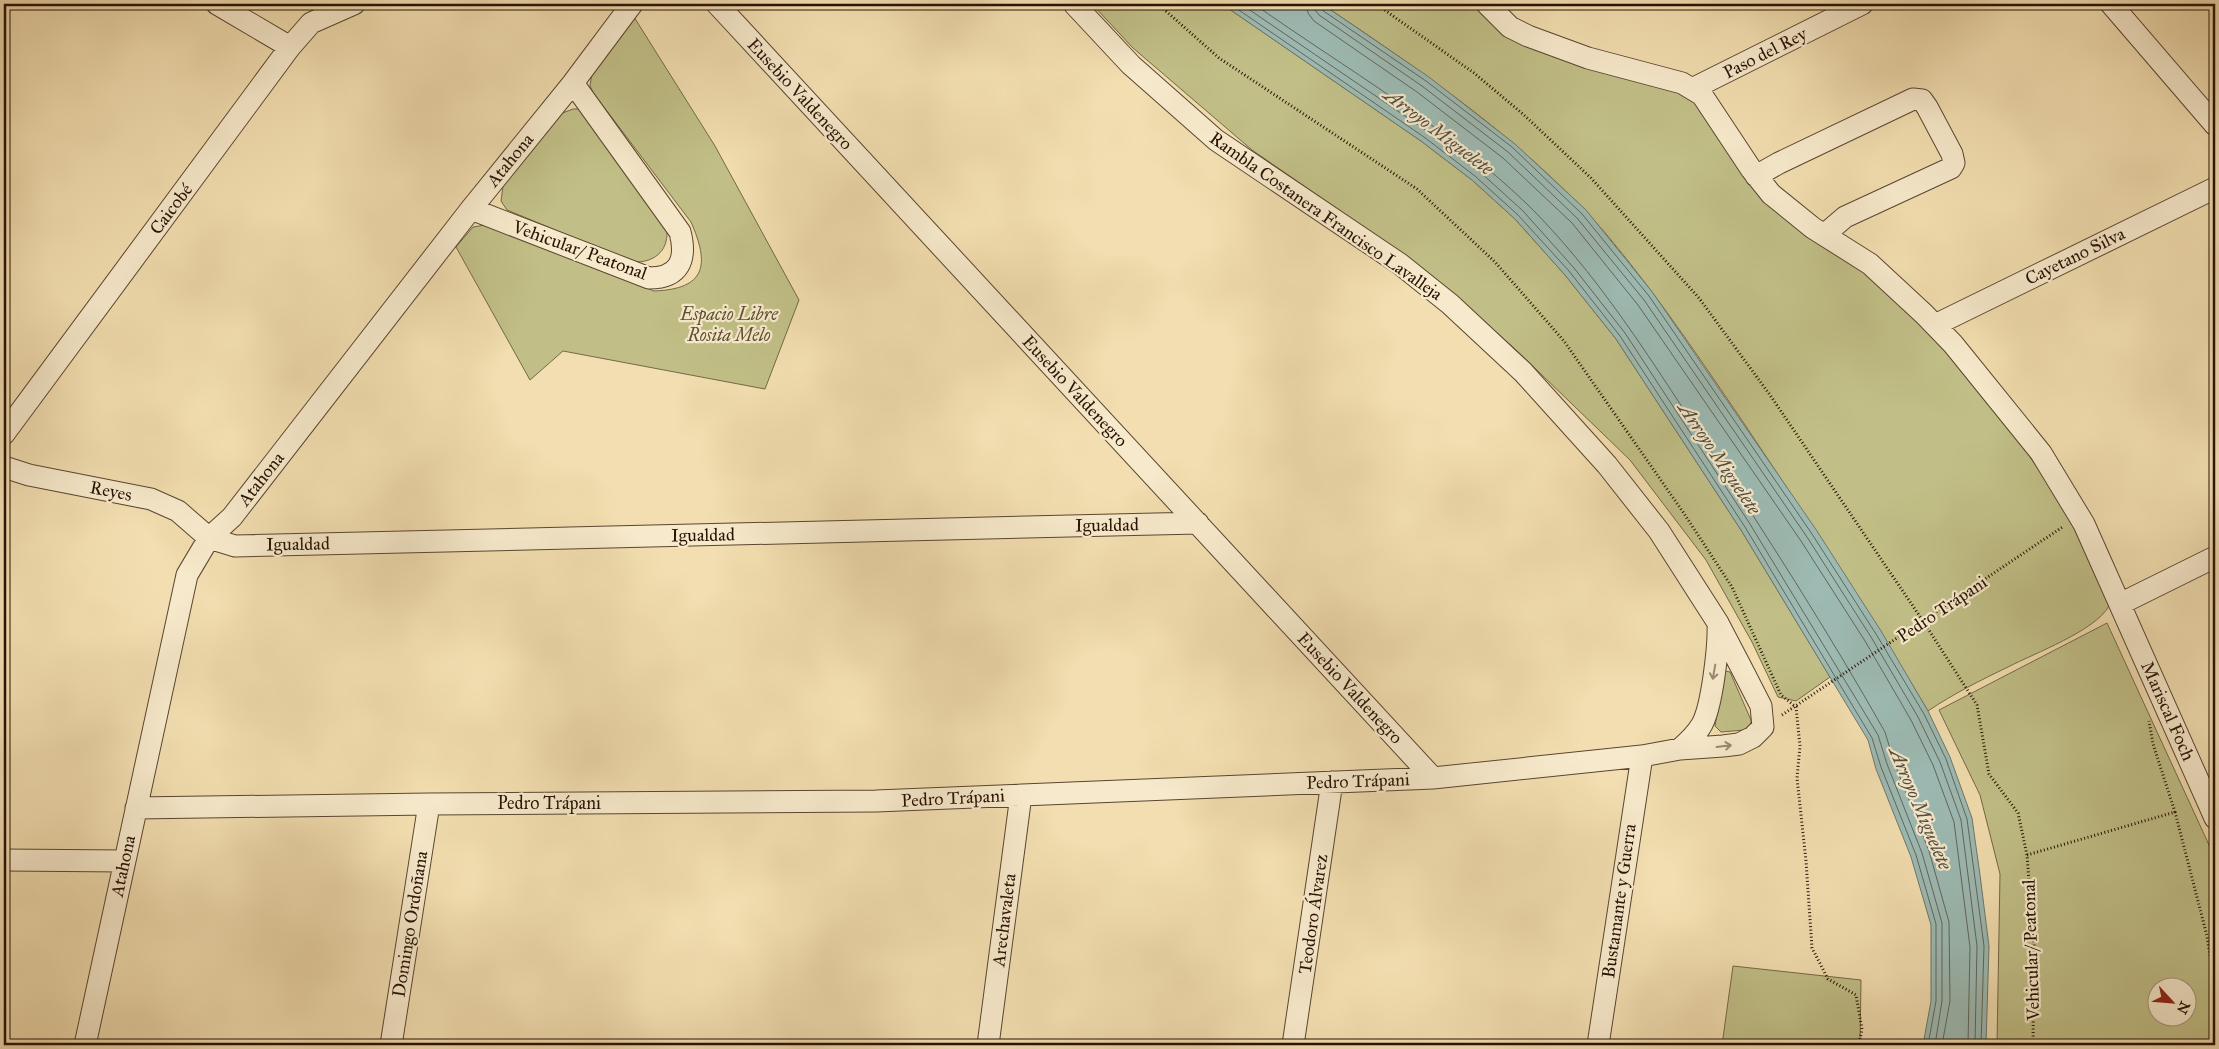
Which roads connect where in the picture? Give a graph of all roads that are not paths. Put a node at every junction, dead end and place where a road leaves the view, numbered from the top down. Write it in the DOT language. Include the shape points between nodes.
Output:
graph roads {
  1 [pos="217,4"];
  2 [pos="354,4"];
  3 [pos="632,4"];
  4 [pos="717,4"];
  5 [pos="1074,4"];
  6 [pos="1487,4"];
  7 [pos="1862,4"];
  8 [pos="2111,4"];
  9 [pos="290,47"];
  10 [pos="573,83"];
  11 [pos="1694,88"];
  12 [pos="2215,125"];
  13 [pos="1756,176"];
  14 [pos="2215,188"];
  15 [pos="471,209"];
  16 [pos="1824,235"];
  17 [pos="1935,325"];
  18 [pos="4,434"];
  19 [pos="4,467"];
  20 [pos="1198,523"];
  21 [pos="209,538"];
  22 [pos="2215,556"];
  23 [pos="2120,604"];
  24 [pos="1718,623"];
  25 [pos="1763,727"];
  26 [pos="1680,749"];
  27 [pos="1642,756"];
  28 [pos="1433,778"];
  29 [pos="1332,782"];
  30 [pos="1021,795"];
  31 [pos="429,804"];
  32 [pos="136,808"];
  33 [pos="2215,818"];
  34 [pos="4,860"];
  35 [pos="124,861"];
  36 [pos="85,1045"];
  37 [pos="391,1045"];
  38 [pos="988,1045"];
  39 [pos="1293,1045"];
  40 [pos="1598,1045"];
  1 -- 9 [label="street"];
  2 -- 9 [label="street, Caicobé" via="311,23"];
  3 -- 10 [label="street, Atahona"];
  4 -- 20 [label="street, Eusebio Valdenegro"];
  5 -- 24 [label="street, Rambla Costanera Francisco Lavalleja" via="1131,65 1216,140 1400,264 1479,330 1523,372 1607,465 1659,531"];
  6 -- 11 [label="street" via="1510,26 1528,36 1588,58"];
  7 -- 11 [label="street, Paso del Rey"];
  8 -- 12 [label="street"];
  9 -- 18 [label="street, Caicobé"];
  10 -- 15 [label="street, Atahona"];
  10 -- 15 [label="street, Vehicular/ Peatonal" via="680,232 683,255 673,273 649,278"];
  11 -- 13 [label="street, Mariscal Foch" via="1712,108"];
  13 -- 16 [label="street, Mariscal Foch" via="1770,194"];
  13 -- 16 [label="street" via="1913,99 1922,100 1952,154 1954,162 1951,168 1846,217"];
  14 -- 17 [label="street, Cayetano Silva"];
  15 -- 21 [label="street, Atahona" via="232,517"];
  16 -- 17 [label="street, Mariscal Foch" via="1870,264"];
  17 -- 23 [label="street, Mariscal Foch" via="2041,453 2079,516"];
  19 -- 21 [label="street, Reyes" via="151,499 178,511"];
  20 -- 21 [label="street, Igualdad" via="245,546"];
  20 -- 28 [label="street, Eusebio Valdenegro"];
  21 -- 32 [label="street, Atahona" via="187,575"];
  22 -- 23 [label="street"];
  23 -- 33 [label="street, Mariscal Foch"];
  24 -- 25 [label="street, Rambla Costanera Francisco Lavalleja" via="1761,706"];
  24 -- 26 [label="street, one-way" via="1714,671 1702,725"];
  26 -- 25 [label="street, Pedro Trápani, one-way" via="1739,744"];
  26 -- 27 [label="street, Pedro Trápani"];
  27 -- 28 [label="street, Pedro Trápani"];
  27 -- 40 [label="street, Bustamante y Guerra"];
  28 -- 29 [label="street, Pedro Trápani"];
  29 -- 30 [label="street, Pedro Trápani"];
  29 -- 39 [label="street, Teodoro Álvarez"];
  30 -- 31 [label="street, Pedro Trápani" via="876,802"];
  30 -- 38 [label="street, Arechavaleta"];
  31 -- 32 [label="street, Pedro Trápani"];
  31 -- 37 [label="street, Domingo Ordoñana"];
  32 -- 35 [label="street, Atahona"];
  34 -- 35 [label="street"];
  35 -- 36 [label="street, Atahona"];
}
